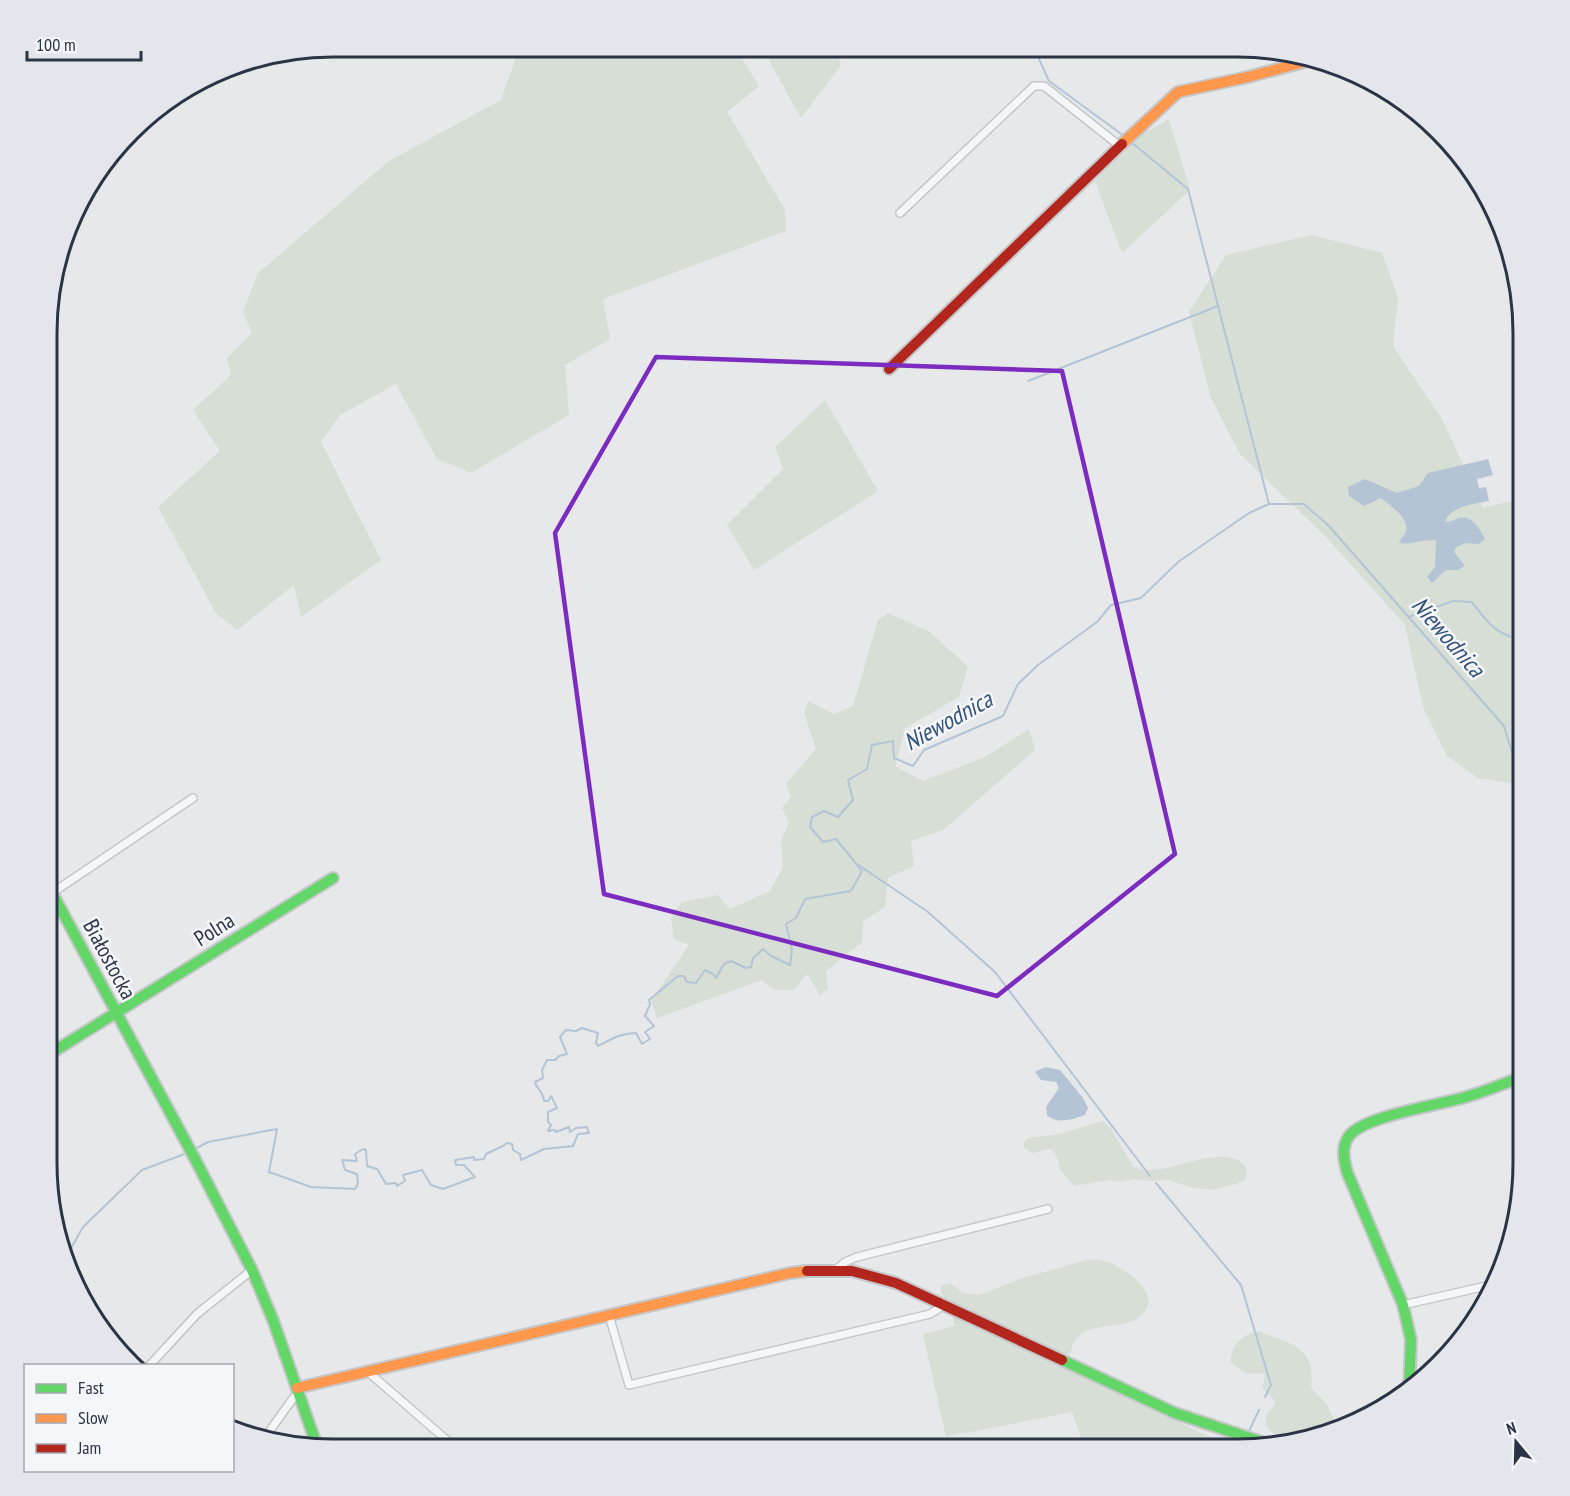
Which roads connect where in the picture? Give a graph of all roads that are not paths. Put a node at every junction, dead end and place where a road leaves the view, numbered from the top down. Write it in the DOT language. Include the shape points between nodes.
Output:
graph roads {
  1 [pos="1298,64"];
  2 [pos="1121,147"];
  3 [pos="900,213"];
  4 [pos="889,369"];
  5 [pos="193,798"];
  6 [pos="333,879"];
  7 [pos="57,885"];
  8 [pos="57,903"];
  9 [pos="116,1012"];
  10 [pos="57,1049"];
  11 [pos="1513,1080"];
  12 [pos="1048,1209"];
  13 [pos="837,1269"];
  14 [pos="252,1270"];
  15 [pos="1483,1287"];
  16 [pos="943,1303"];
  17 [pos="1403,1305"];
  18 [pos="609,1315"];
  19 [pos="150,1364"];
  20 [pos="367,1371"];
  21 [pos="1410,1378"];
  22 [pos="298,1391"];
  23 [pos="269,1432"];
  24 [pos="314,1438"];
  25 [pos="1251,1438"];
  26 [pos="445,1439"];
  1 -- 2 [label="street" via="1178,92"];
  2 -- 3 [label="street" via="1044,86 1034,86"];
  2 -- 4 [label="street"];
  5 -- 7 [label="street"];
  6 -- 9 [label="street, Polna"];
  8 -- 9 [label="street, Białostocka"];
  9 -- 10 [label="street, Polna"];
  9 -- 14 [label="street, Białostocka"];
  11 -- 17 [label="street" via="1472,1095 1370,1121 1356,1128 1344,1143 1347,1172"];
  12 -- 13 [label="street" via="857,1257"];
  13 -- 16 [label="street" via="882,1276"];
  13 -- 18 [label="street" via="790,1273"];
  14 -- 19 [label="street" via="209,1303"];
  14 -- 22 [label="street, Białostocka"];
  15 -- 17 [label="street"];
  16 -- 18 [label="street" via="930,1314 629,1385"];
  16 -- 25 [label="street" via="1175,1413"];
  17 -- 21 [label="street" via="1412,1340"];
  18 -- 20 [label="street"];
  20 -- 22 [label="street"];
  20 -- 26 [label="street"];
  22 -- 23 [label="street"];
  22 -- 24 [label="street, Białostocka"];
}
